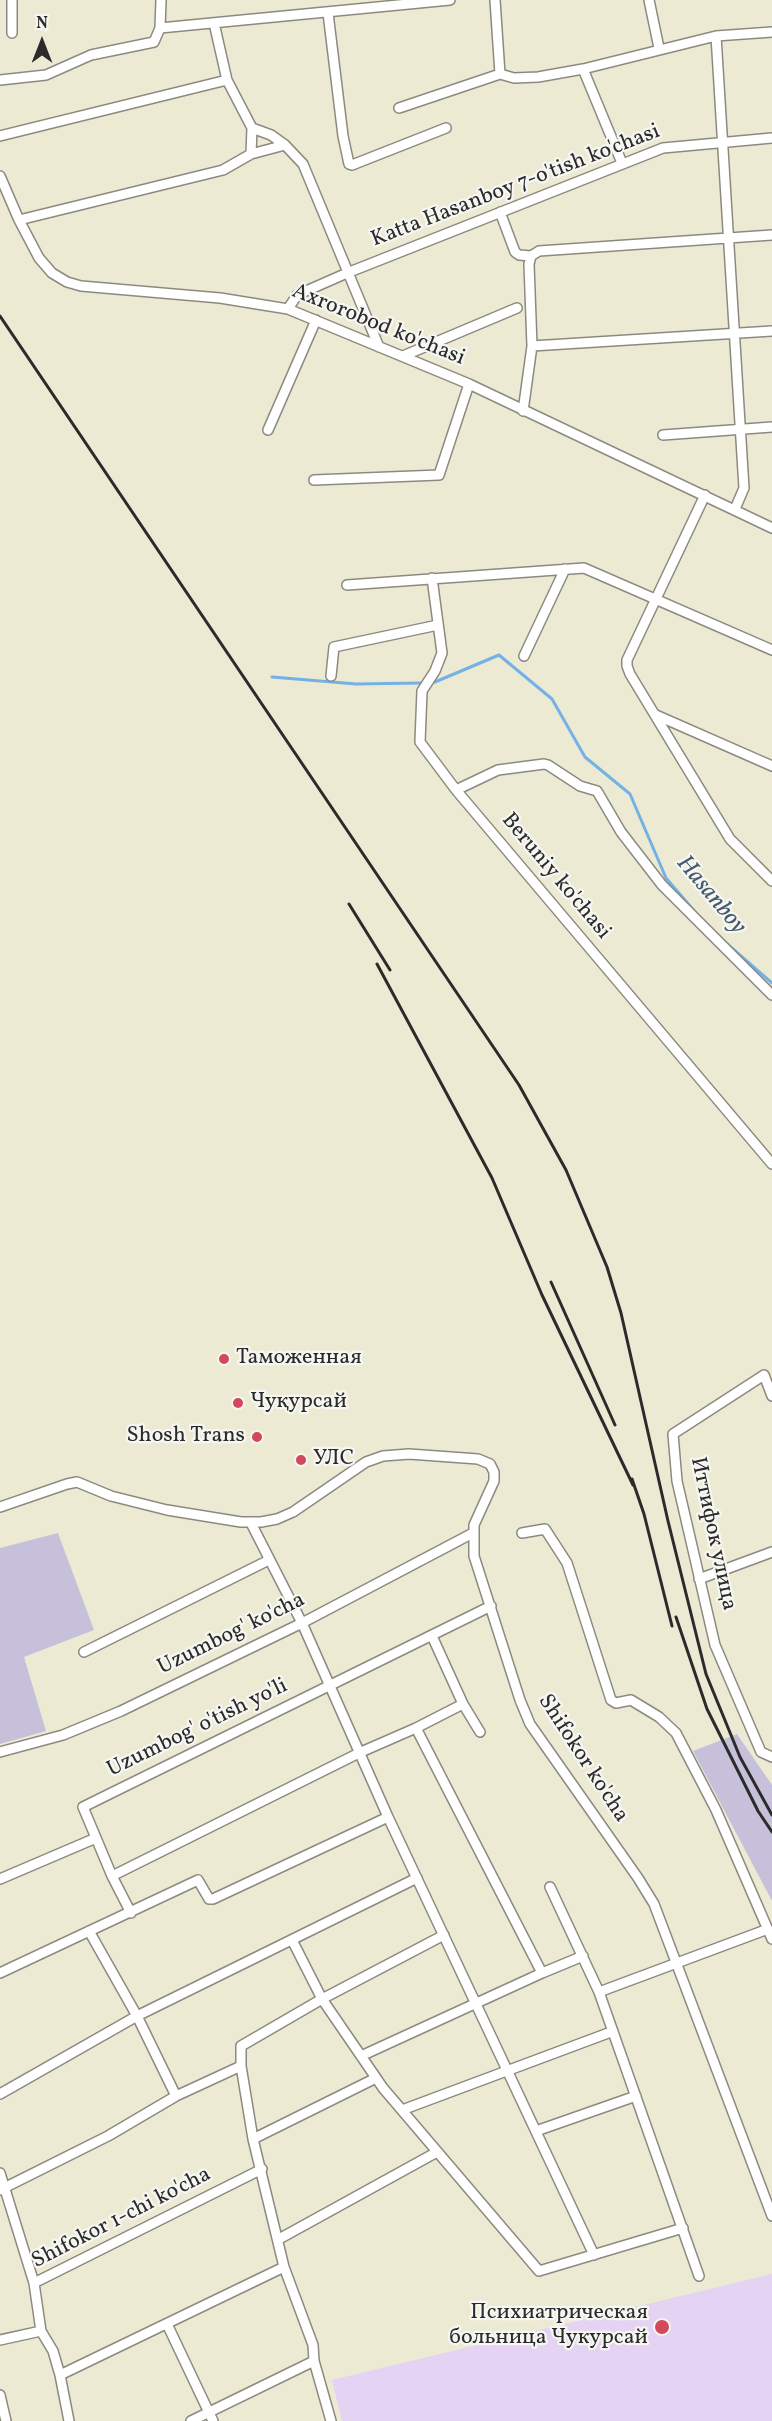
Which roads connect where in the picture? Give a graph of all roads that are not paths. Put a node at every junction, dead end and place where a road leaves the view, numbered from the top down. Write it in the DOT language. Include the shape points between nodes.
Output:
graph roads {
  1 [pos="12,0"];
  2 [pos="161,0"];
  3 [pos="450,0"];
  4 [pos="495,0"];
  5 [pos="649,0"];
  6 [pos="328,13"];
  7 [pos="214,23"];
  8 [pos="160,28"];
  9 [pos="772,32"];
  10 [pos="12,33"];
  11 [pos="716,36"];
  12 [pos="659,48"];
  13 [pos="583,69"];
  14 [pos="500,74"];
  15 [pos="0,80"];
  16 [pos="227,80"];
  17 [pos="399,108"];
  18 [pos="252,128"];
  19 [pos="446,128"];
  20 [pos="0,136"];
  21 [pos="772,138"];
  22 [pos="723,141"];
  23 [pos="285,145"];
  24 [pos="251,154"];
  25 [pos="622,164"];
  26 [pos="0,176"];
  27 [pos="500,212"];
  28 [pos="19,220"];
  29 [pos="772,235"];
  30 [pos="728,237"];
  31 [pos="531,256"];
  32 [pos="347,273"];
  33 [pos="517,308"];
  34 [pos="288,309"];
  35 [pos="316,321"];
  36 [pos="772,331"];
  37 [pos="733,332"];
  38 [pos="532,346"];
  39 [pos="379,347"];
  40 [pos="403,356"];
  41 [pos="469,384"];
  42 [pos="524,411"];
  43 [pos="772,427"];
  44 [pos="739,428"];
  45 [pos="268,430"];
  46 [pos="663,435"];
  47 [pos="314,480"];
  48 [pos="705,495"];
  49 [pos="735,509"];
  50 [pos="772,528"];
  51 [pos="565,569"];
  52 [pos="432,578"];
  53 [pos="347,585"];
  54 [pos="658,599"];
  55 [pos="438,625"];
  56 [pos="772,650"];
  57 [pos="524,656"];
  58 [pos="331,675"];
  59 [pos="656,715"];
  60 [pos="772,766"];
  61 [pos="456,790"];
  62 [pos="772,881"];
  63 [pos="772,995"];
  64 [pos="772,1164"];
  65 [pos="772,1396"];
  66 [pos="0,1507"];
  67 [pos="251,1523"];
  68 [pos="473,1533"];
  69 [pos="522,1533"];
  70 [pos="772,1552"];
  71 [pos="269,1560"];
  72 [pos="699,1579"];
  73 [pos="491,1606"];
  74 [pos="302,1623"];
  75 [pos="432,1636"];
  76 [pos="84,1652"];
  77 [pos="330,1686"];
  78 [pos="463,1704"];
  79 [pos="416,1728"];
  80 [pos="480,1732"];
  81 [pos="0,1752"];
  82 [pos="361,1752"];
  83 [pos="772,1757"];
  84 [pos="388,1816"];
  85 [pos="96,1838"];
  86 [pos="112,1876"];
  87 [pos="417,1878"];
  88 [pos="0,1879"];
  89 [pos="550,1887"];
  90 [pos="131,1913"];
  91 [pos="89,1931"];
  92 [pos="770,1934"];
  93 [pos="444,1935"];
  94 [pos="292,1940"];
  95 [pos="583,1956"];
  96 [pos="677,1963"];
  97 [pos="0,1973"];
  98 [pos="542,1973"];
  99 [pos="598,1992"];
  100 [pos="322,1999"];
  101 [pos="477,2002"];
  102 [pos="137,2016"];
  103 [pos="611,2032"];
  104 [pos="362,2056"];
  105 [pos="241,2066"];
  106 [pos="508,2071"];
  107 [pos="376,2078"];
  108 [pos="0,2094"];
  109 [pos="176,2096"];
  110 [pos="636,2096"];
  111 [pos="402,2110"];
  112 [pos="536,2131"];
  113 [pos="253,2139"];
  114 [pos="437,2152"];
  115 [pos="262,2169"];
  116 [pos="0,2173"];
  117 [pos="2,2190"];
  118 [pos="772,2216"];
  119 [pos="683,2228"];
  120 [pos="279,2239"];
  121 [pos="594,2255"];
  122 [pos="284,2267"];
  123 [pos="699,2276"];
  124 [pos="34,2283"];
  125 [pos="167,2324"];
  126 [pos="40,2327"];
  127 [pos="0,2340"];
  128 [pos="314,2361"];
  129 [pos="60,2375"];
  130 [pos="0,2395"];
  131 [pos="211,2417"];
  132 [pos="6,2421"];
  133 [pos="69,2421"];
  134 [pos="191,2421"];
  135 [pos="331,2421"];
  1 -- 10 [label="street"];
  2 -- 8 [label="street"];
  3 -- 6 [label="street"];
  4 -- 14 [label="street"];
  5 -- 12 [label="street"];
  6 -- 7 [label="street"];
  6 -- 19 [label="street" via="348,164"];
  7 -- 8 [label="street"];
  7 -- 16 [label="street"];
  8 -- 15 [label="street" via="154,42 90,55 46,75"];
  9 -- 11 [label="street"];
  11 -- 12 [label="street"];
  11 -- 22 [label="street"];
  12 -- 13 [label="street"];
  13 -- 14 [label="street" via="538,77"];
  13 -- 25 [label="street"];
  14 -- 17 [label="street"];
  16 -- 18 [label="street"];
  16 -- 20 [label="street"];
  18 -- 23 [label="street"];
  18 -- 24 [label="street"];
  21 -- 22 [label="street, Katta Hasanboy 7-o'tish ko'chasi"];
  22 -- 25 [label="street, Katta Hasanboy 7-o'tish ko'chasi" via="663,147"];
  22 -- 30 [label="street"];
  23 -- 24 [label="street"];
  23 -- 32 [label="street" via="307,171"];
  24 -- 28 [label="street" via="223,170"];
  25 -- 27 [label="street, Katta Hasanboy 7-o'tish ko'chasi"];
  26 -- 28 [label="street, Axrorobod ko'chasi"];
  27 -- 31 [label="street" via="515,252"];
  27 -- 32 [label="street, Katta Hasanboy 7-o'tish ko'chasi"];
  28 -- 34 [label="street, Axrorobod ko'chasi" via="46,267 74,285 220,298"];
  29 -- 30 [label="street"];
  30 -- 31 [label="street" via="539,251"];
  30 -- 37 [label="street"];
  31 -- 38 [label="street"];
  32 -- 34 [label="street, Katta Hasanboy 7-o'tish ko'chasi" via="297,295"];
  32 -- 39 [label="street"];
  33 -- 40 [label="street"];
  34 -- 35 [label="street, Axrorobod ko'chasi"];
  35 -- 39 [label="street, Axrorobod ko'chasi"];
  35 -- 45 [label="street"];
  36 -- 37 [label="street"];
  37 -- 38 [label="street"];
  37 -- 44 [label="street"];
  38 -- 42 [label="street"];
  39 -- 40 [label="street, Axrorobod ko'chasi"];
  40 -- 41 [label="street, Axrorobod ko'chasi"];
  41 -- 42 [label="street, Axrorobod ko'chasi"];
  41 -- 47 [label="street" via="439,475"];
  42 -- 48 [label="street, Axrorobod ko'chasi"];
  43 -- 44 [label="street"];
  44 -- 46 [label="street"];
  44 -- 49 [label="street" via="744,488"];
  48 -- 49 [label="street, Axrorobod ko'chasi"];
  48 -- 54 [label="street"];
  49 -- 50 [label="street, Axrorobod ko'chasi"];
  51 -- 52 [label="street"];
  51 -- 54 [label="street" via="591,570"];
  51 -- 57 [label="street"];
  52 -- 53 [label="street"];
  52 -- 55 [label="street, Beruniy ko'chasi"];
  54 -- 56 [label="street"];
  54 -- 59 [label="street" via="627,660 630,674"];
  55 -- 58 [label="street" via="334,647"];
  55 -- 61 [label="street, Beruniy ko'chasi" via="442,653 422,691 420,742"];
  59 -- 60 [label="street"];
  59 -- 62 [label="street" via="730,839"];
  61 -- 63 [label="street" via="498,770 544,764 580,786 597,791 621,832 662,885"];
  61 -- 64 [label="street, Beruniy ko'chasi"];
  65 -- 72 [label="street, Иттифок улица" via="764,1375 673,1434 677,1481"];
  66 -- 67 [label="street" via="77,1482 111,1496 167,1510"];
  67 -- 68 [label="street, Shifokor ko'cha" via="288,1515 366,1462 388,1455 478,1459 492,1466 494,1474"];
  67 -- 71 [label="street"];
  68 -- 73 [label="street, Shifokor ko'cha" via="475,1564"];
  68 -- 74 [label="street, Uzumbog' ko'cha"];
  69 -- 92 [label="street" via="545,1529 567,1563 610,1700 631,1700 676,1733 716,1810"];
  70 -- 72 [label="street"];
  71 -- 74 [label="street"];
  71 -- 76 [label="street"];
  72 -- 83 [label="street, Иттифок улица" via="720,1657 761,1752"];
  73 -- 75 [label="street, Uzumbog' o'tish yo'li"];
  73 -- 96 [label="street, Shifokor ko'cha" via="530,1724 647,1892"];
  74 -- 77 [label="street"];
  74 -- 81 [label="street, Uzumbog' ko'cha" via="121,1711 57,1738"];
  75 -- 77 [label="street, Uzumbog' o'tish yo'li"];
  75 -- 78 [label="street"];
  77 -- 82 [label="street"];
  77 -- 85 [label="street, Uzumbog' o'tish yo'li" via="83,1807"];
  78 -- 79 [label="street"];
  78 -- 80 [label="street"];
  79 -- 82 [label="street"];
  79 -- 98 [label="street"];
  82 -- 84 [label="street"];
  82 -- 86 [label="street"];
  84 -- 87 [label="street"];
  84 -- 90 [label="street" via="213,1899 209,1899 198,1880"];
  85 -- 86 [label="street"];
  85 -- 88 [label="street"];
  86 -- 90 [label="street"];
  87 -- 93 [label="street"];
  87 -- 94 [label="street"];
  89 -- 95 [label="street"];
  90 -- 91 [label="street"];
  91 -- 97 [label="street"];
  91 -- 102 [label="street"];
  92 -- 96 [label="street"];
  93 -- 100 [label="street"];
  93 -- 101 [label="street"];
  94 -- 100 [label="street"];
  94 -- 102 [label="street"];
  95 -- 98 [label="street"];
  95 -- 99 [label="street"];
  96 -- 99 [label="street"];
  96 -- 118 [label="street, Shifokor ko'cha"];
  98 -- 101 [label="street"];
  99 -- 103 [label="street"];
  100 -- 104 [label="street"];
  100 -- 105 [label="street" via="240,2046"];
  101 -- 104 [label="street"];
  101 -- 106 [label="street"];
  102 -- 108 [label="street"];
  102 -- 109 [label="street"];
  103 -- 106 [label="street"];
  103 -- 110 [label="street"];
  104 -- 107 [label="street"];
  105 -- 109 [label="street"];
  105 -- 113 [label="street"];
  106 -- 111 [label="street"];
  106 -- 112 [label="street"];
  107 -- 111 [label="street"];
  107 -- 113 [label="street"];
  109 -- 117 [label="street"];
  110 -- 112 [label="street"];
  110 -- 119 [label="street"];
  111 -- 114 [label="street"];
  112 -- 121 [label="street"];
  113 -- 115 [label="street"];
  114 -- 120 [label="street"];
  114 -- 121 [label="street" via="539,2271"];
  115 -- 120 [label="street"];
  115 -- 124 [label="street, Shifokor 1-chi ko'cha"];
  116 -- 117 [label="street"];
  117 -- 124 [label="street"];
  119 -- 121 [label="street"];
  119 -- 123 [label="street"];
  120 -- 122 [label="street"];
  122 -- 125 [label="street"];
  122 -- 128 [label="street" via="313,2345"];
  124 -- 126 [label="street, Shifokor 1-chi ko'cha"];
  125 -- 129 [label="street"];
  125 -- 131 [label="street"];
  126 -- 127 [label="street"];
  126 -- 129 [label="street, Shifokor 1-chi ko'cha"];
  128 -- 131 [label="street"];
  128 -- 135 [label="street"];
  129 -- 133 [label="street, Shifokor 1-chi ko'cha"];
  130 -- 132 [label="street"];
  131 -- 134 [label="street"];
}
